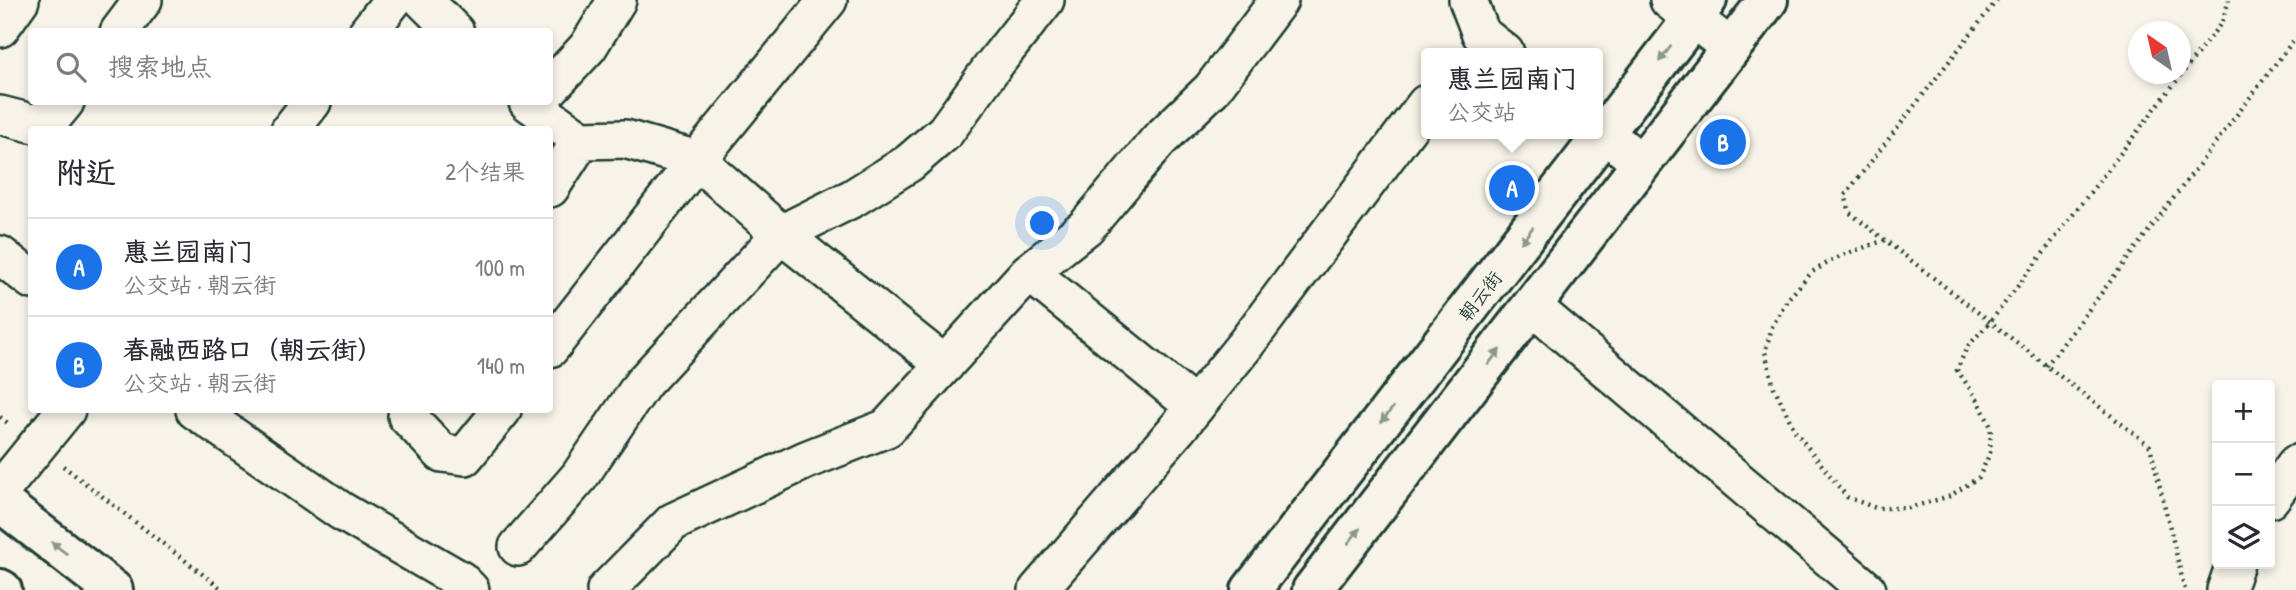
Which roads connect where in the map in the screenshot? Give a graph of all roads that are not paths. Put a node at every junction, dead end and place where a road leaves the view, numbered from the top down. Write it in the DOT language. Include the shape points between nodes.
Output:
graph roads {
  1 [pos="20,0"];
  2 [pos="143,0"];
  3 [pos="393,0"];
  4 [pos="423,0"];
  5 [pos="617,0"];
  6 [pos="1045,0"];
  7 [pos="1279,0"];
  8 [pos="1468,0"];
  9 [pos="1768,0"];
  10 [pos="823,2"];
  11 [pos="1690,6"];
  12 [pos="0,28"];
  13 [pos="122,28"];
  14 [pos="371,28"];
  15 [pos="451,28"];
  16 [pos="1484,47"];
  17 [pos="1731,48"];
  18 [pos="553,83"];
  19 [pos="63,105"];
  20 [pos="310,105"];
  21 [pos="543,105"];
  22 [pos="1421,111"];
  23 [pos="0,115"];
  24 [pos="293,126"];
  25 [pos="1603,127"];
  26 [pos="1603,132"];
  27 [pos="1594,139"];
  28 [pos="581,140"];
  29 [pos="697,160"];
  30 [pos="1641,163"];
  31 [pos="553,183"];
  32 [pos="781,234"];
  33 [pos="0,256"];
  34 [pos="1030,272"];
  35 [pos="28,277"];
  36 [pos="1532,307"];
  37 [pos="553,344"];
  38 [pos="945,365"];
  39 [pos="1195,407"];
  40 [pos="63,413"];
  41 [pos="199,413"];
  42 [pos="408,413"];
  43 [pos="500,413"];
  44 [pos="2296,464"];
  45 [pos="0,491"];
  46 [pos="2275,492"];
  47 [pos="0,502"];
  48 [pos="518,547"];
  49 [pos="2233,569"];
  50 [pos="113,590"];
  51 [pos="470,590"];
  52 [pos="606,590"];
  53 [pos="1038,590"];
  54 [pos="1251,590"];
  55 [pos="1312,590"];
  56 [pos="1867,590"];
  57 [pos="2226,590"];
  1 -- 12 [label="street"];
  2 -- 13 [label="street"];
  3 -- 14 [label="street"];
  4 -- 15 [label="street"];
  5 -- 18 [label="street" via="588,47"];
  6 -- 32 [label="street" via="945,132 853,198"];
  7 -- 34 [label="street" via="1212,89 1158,141 1086,227"];
  8 -- 16 [label="street"];
  9 -- 17 [label="main road"];
  10 -- 29 [label="street"];
  11 -- 17 [label="street"];
  11 -- 25 [label="main road, 朝云街, one-way"];
  17 -- 30 [label="main road"];
  19 -- 23 [label="street" via="35,124"];
  20 -- 24 [label="street"];
  21 -- 28 [label="street"];
  22 -- 39 [label="street"];
  26 -- 30 [label="street"];
  27 -- 54 [label="main road, 朝云街, one-way" via="1494,278"];
  28 -- 29 [label="street" via="625,139"];
  28 -- 31 [label="street"];
  29 -- 32 [label="street"];
  29 -- 37 [label="street"];
  30 -- 36 [label="main road"];
  32 -- 38 [label="street"];
  32 -- 48 [label="street" via="643,383 579,477"];
  33 -- 35 [label="street"];
  34 -- 38 [label="street"];
  34 -- 39 [label="street"];
  55 -- 36 [label="main road, one-way"];
  36 -- 56 [label="street"];
  38 -- 52 [label="street" via="887,428 673,522"];
  39 -- 53 [label="street"];
  40 -- 45 [label="street"];
  41 -- 51 [label="street" via="341,512"];
  42 -- 43 [label="street" via="442,453 466,456"];
  44 -- 46 [label="street"];
  50 -- 47 [label="main road, one-way"];
  49 -- 57 [label="street"];
}
